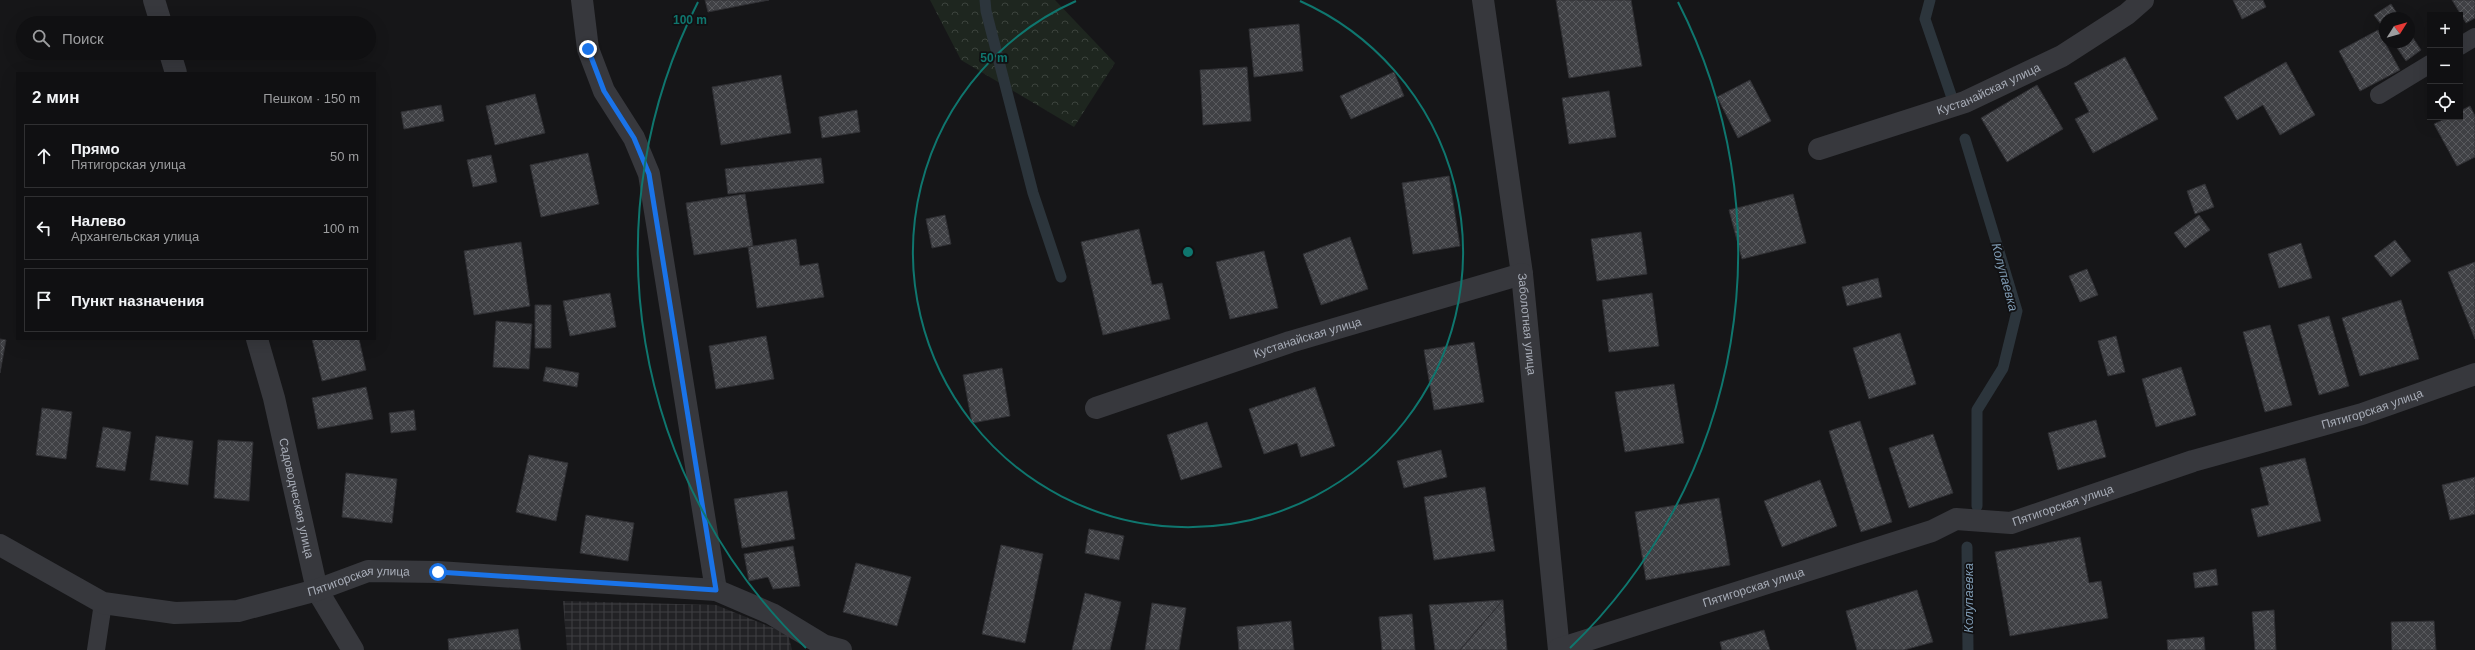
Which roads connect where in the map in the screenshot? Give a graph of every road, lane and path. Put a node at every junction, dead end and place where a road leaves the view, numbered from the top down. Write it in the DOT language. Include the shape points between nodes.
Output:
graph roads {
  1 [pos="154,0"];
  2 [pos="582,0"];
  3 [pos="1483,0"];
  4 [pos="2143,0"];
  5 [pos="159,16"];
  6 [pos="2475,37"];
  7 [pos="2463,44"];
  8 [pos="172,60"];
  9 [pos="2427,66"];
  10 [pos="176,72"];
  11 [pos="2379,96"];
  12 [pos="1819,149"];
  13 [pos="1522,274"];
  14 [pos="256,340"];
  15 [pos="2475,374"];
  16 [pos="1096,408"];
  17 [pos="0,545"];
  18 [pos="317,590"];
  19 [pos="716,590"];
  20 [pos="103,603"];
  21 [pos="828,648"];
  22 [pos="96,650"];
  23 [pos="353,650"];
  24 [pos="1559,650"];
  1 -- 5 [label="street"];
  2 -- 19 [label="street" via="588,49 604,91 634,138 649,174"];
  3 -- 13 [label="street, Заболотная улица"];
  4 -- 12 [label="street, Кустанайская улица" via="2127,14 2062,56 1965,102"];
  6 -- 7 [label="lane"];
  8 -- 10 [label="street"];
  9 -- 11 [label="lane"];
  13 -- 16 [label="street, Кустанайская улица" via="1290,342"];
  13 -- 24 [label="street, Заболотная улица"];
  14 -- 18 [label="street, Садоводческая улица" via="274,398"];
  15 -- 24 [label="street, Пятигорская улица" via="2362,414 2192,461 2011,523 1956,519 1932,531"];
  17 -- 20 [label="street, Пятигорская улица"];
  18 -- 19 [label="street, Пятигорская улица" via="368,571 438,572"];
  18 -- 20 [label="street, Пятигорская улица" via="238,611 176,613"];
  18 -- 23 [label="street, Садоводческая улица"];
  19 -- 21 [label="street, Пятигорская улица" via="772,614"];
  20 -- 22 [label="lane"];
}
